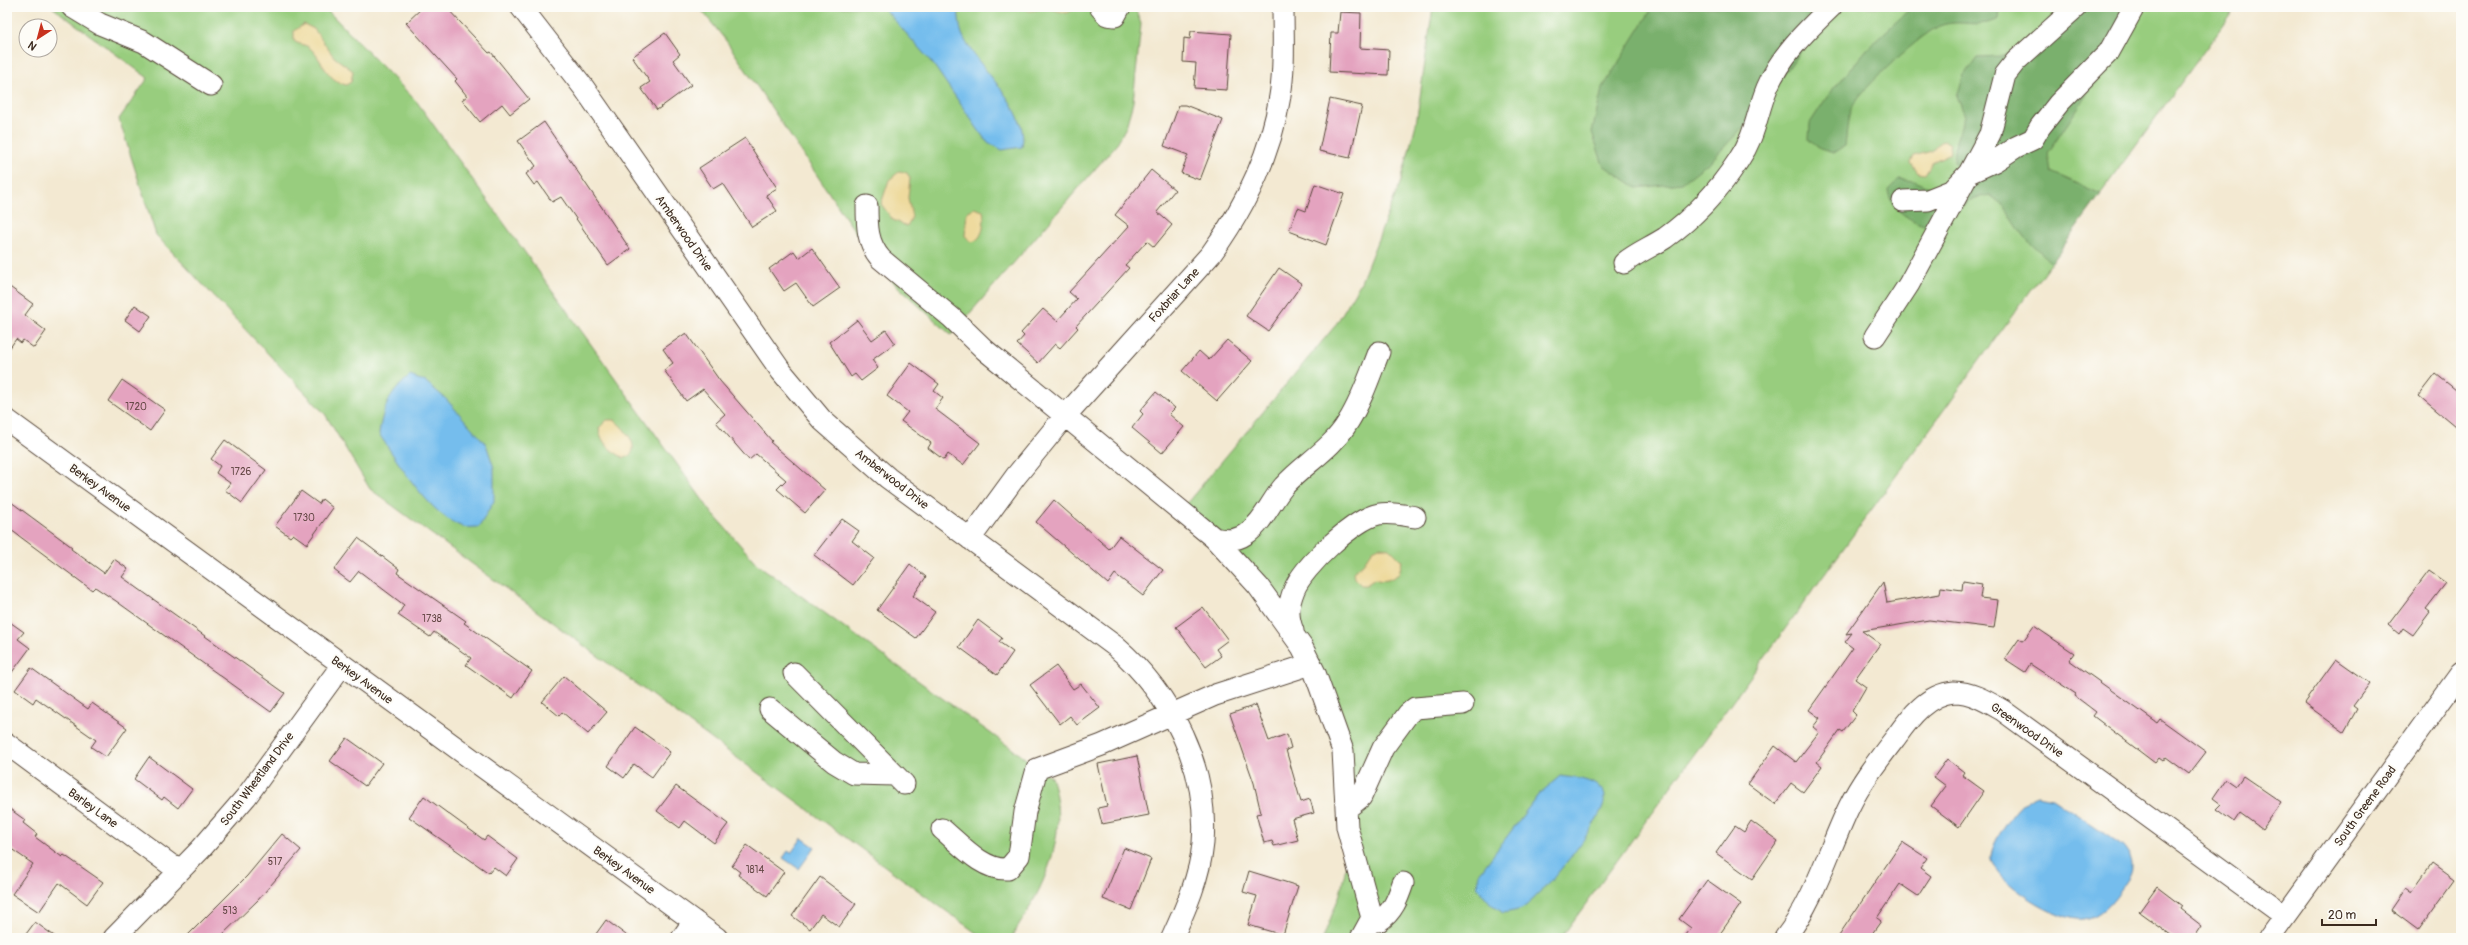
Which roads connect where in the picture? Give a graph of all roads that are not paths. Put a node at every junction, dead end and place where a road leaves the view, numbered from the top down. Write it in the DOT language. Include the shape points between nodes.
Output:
graph roads {
  1 [pos="72,7"];
  2 [pos="521,7"];
  3 [pos="1100,7"];
  4 [pos="1120,7"];
  5 [pos="1283,7"];
  6 [pos="1831,7"];
  7 [pos="2076,7"];
  8 [pos="2134,7"];
  9 [pos="211,85"];
  10 [pos="1969,173"];
  11 [pos="1903,201"];
  12 [pos="867,206"];
  13 [pos="1624,263"];
  14 [pos="1875,336"];
  15 [pos="1379,352"];
  16 [pos="1065,416"];
  17 [pos="7,420"];
  18 [pos="1415,517"];
  19 [pos="1214,538"];
  20 [pos="970,539"];
  21 [pos="1294,636"];
  22 [pos="1312,664"];
  23 [pos="342,665"];
  24 [pos="794,673"];
  25 [pos="2461,673"];
  26 [pos="1463,704"];
  27 [pos="770,709"];
  28 [pos="1172,715"];
  29 [pos="7,744"];
  30 [pos="1346,809"];
  31 [pos="942,829"];
  32 [pos="180,871"];
  33 [pos="1403,883"];
  34 [pos="2285,916"];
  35 [pos="1372,918"];
  36 [pos="694,921"];
  37 [pos="114,938"];
  38 [pos="682,938"];
  39 [pos="717,938"];
  40 [pos="1172,938"];
  41 [pos="1362,938"];
  42 [pos="1785,938"];
  43 [pos="2269,938"];
  1 -- 9 [label="street" via="100,24 144,42"];
  2 -- 20 [label="street, Amberwood Drive" via="584,88 800,396 856,452"];
  3 -- 4 [label="street" via="1107,15 1115,16"];
  5 -- 16 [label="street, Foxbriar Lane" via="1280,95 1262,163 1243,204 1211,254"];
  6 -- 13 [label="street" via="1781,62 1767,88 1753,136 1722,183 1694,213 1666,237 1636,253"];
  7 -- 10 [label="street" via="2016,61 2006,75 1990,134"];
  8 -- 10 [label="street" via="2109,52 2059,103 2033,139 1996,161"];
  10 -- 11 [label="street" via="1953,190 1928,200"];
  10 -- 14 [label="street" via="1909,284"];
  12 -- 16 [label="street" via="867,232 873,251 952,318 985,350"];
  15 -- 19 [label="street" via="1358,405 1334,442 1286,485 1260,521 1247,534 1236,539"];
  16 -- 19 [label="street"];
  16 -- 20 [label="street, Foxbriar Lane" via="1016,476"];
  17 -- 23 [label="street, Berkey Avenue"];
  18 -- 21 [label="street" via="1378,514 1362,521 1323,554 1294,588 1288,619"];
  19 -- 21 [label="street" via="1258,586"];
  20 -- 28 [label="street, Amberwood Drive" via="1128,657 1148,679"];
  21 -- 22 [label="street"];
  22 -- 28 [label="street" via="1215,696"];
  22 -- 30 [label="street" via="1342,751"];
  23 -- 32 [label="street, South Wheatland Drive" via="246,797"];
  23 -- 36 [label="street, Berkey Avenue"];
  24 -- 27 [label="street" via="899,779 854,774 834,762"];
  25 -- 34 [label="street, South Greene Road"];
  26 -- 30 [label="street" via="1415,708 1408,714 1383,748 1361,797"];
  28 -- 31 [label="street" via="1037,769 1026,812 1019,856 1008,869 999,870 988,866"];
  28 -- 40 [label="street, Amberwood Drive" via="1194,763 1204,819 1198,871"];
  29 -- 32 [label="street, Barley Lane"];
  30 -- 35 [label="street" via="1354,860"];
  32 -- 37 [label="street, South Wheatland Drive"];
  33 -- 35 [label="street" via="1395,905 1386,917 1379,921"];
  34 -- 42 [label="street, Greenwood Drive" via="2002,710 1978,697 1954,692 1934,698 1919,708 1863,782 1808,900"];
  34 -- 43 [label="street, South Greene Road"];
  35 -- 41 [label="street"];
  36 -- 38 [label="street"];
  36 -- 39 [label="street, Berkey Avenue"];
}
